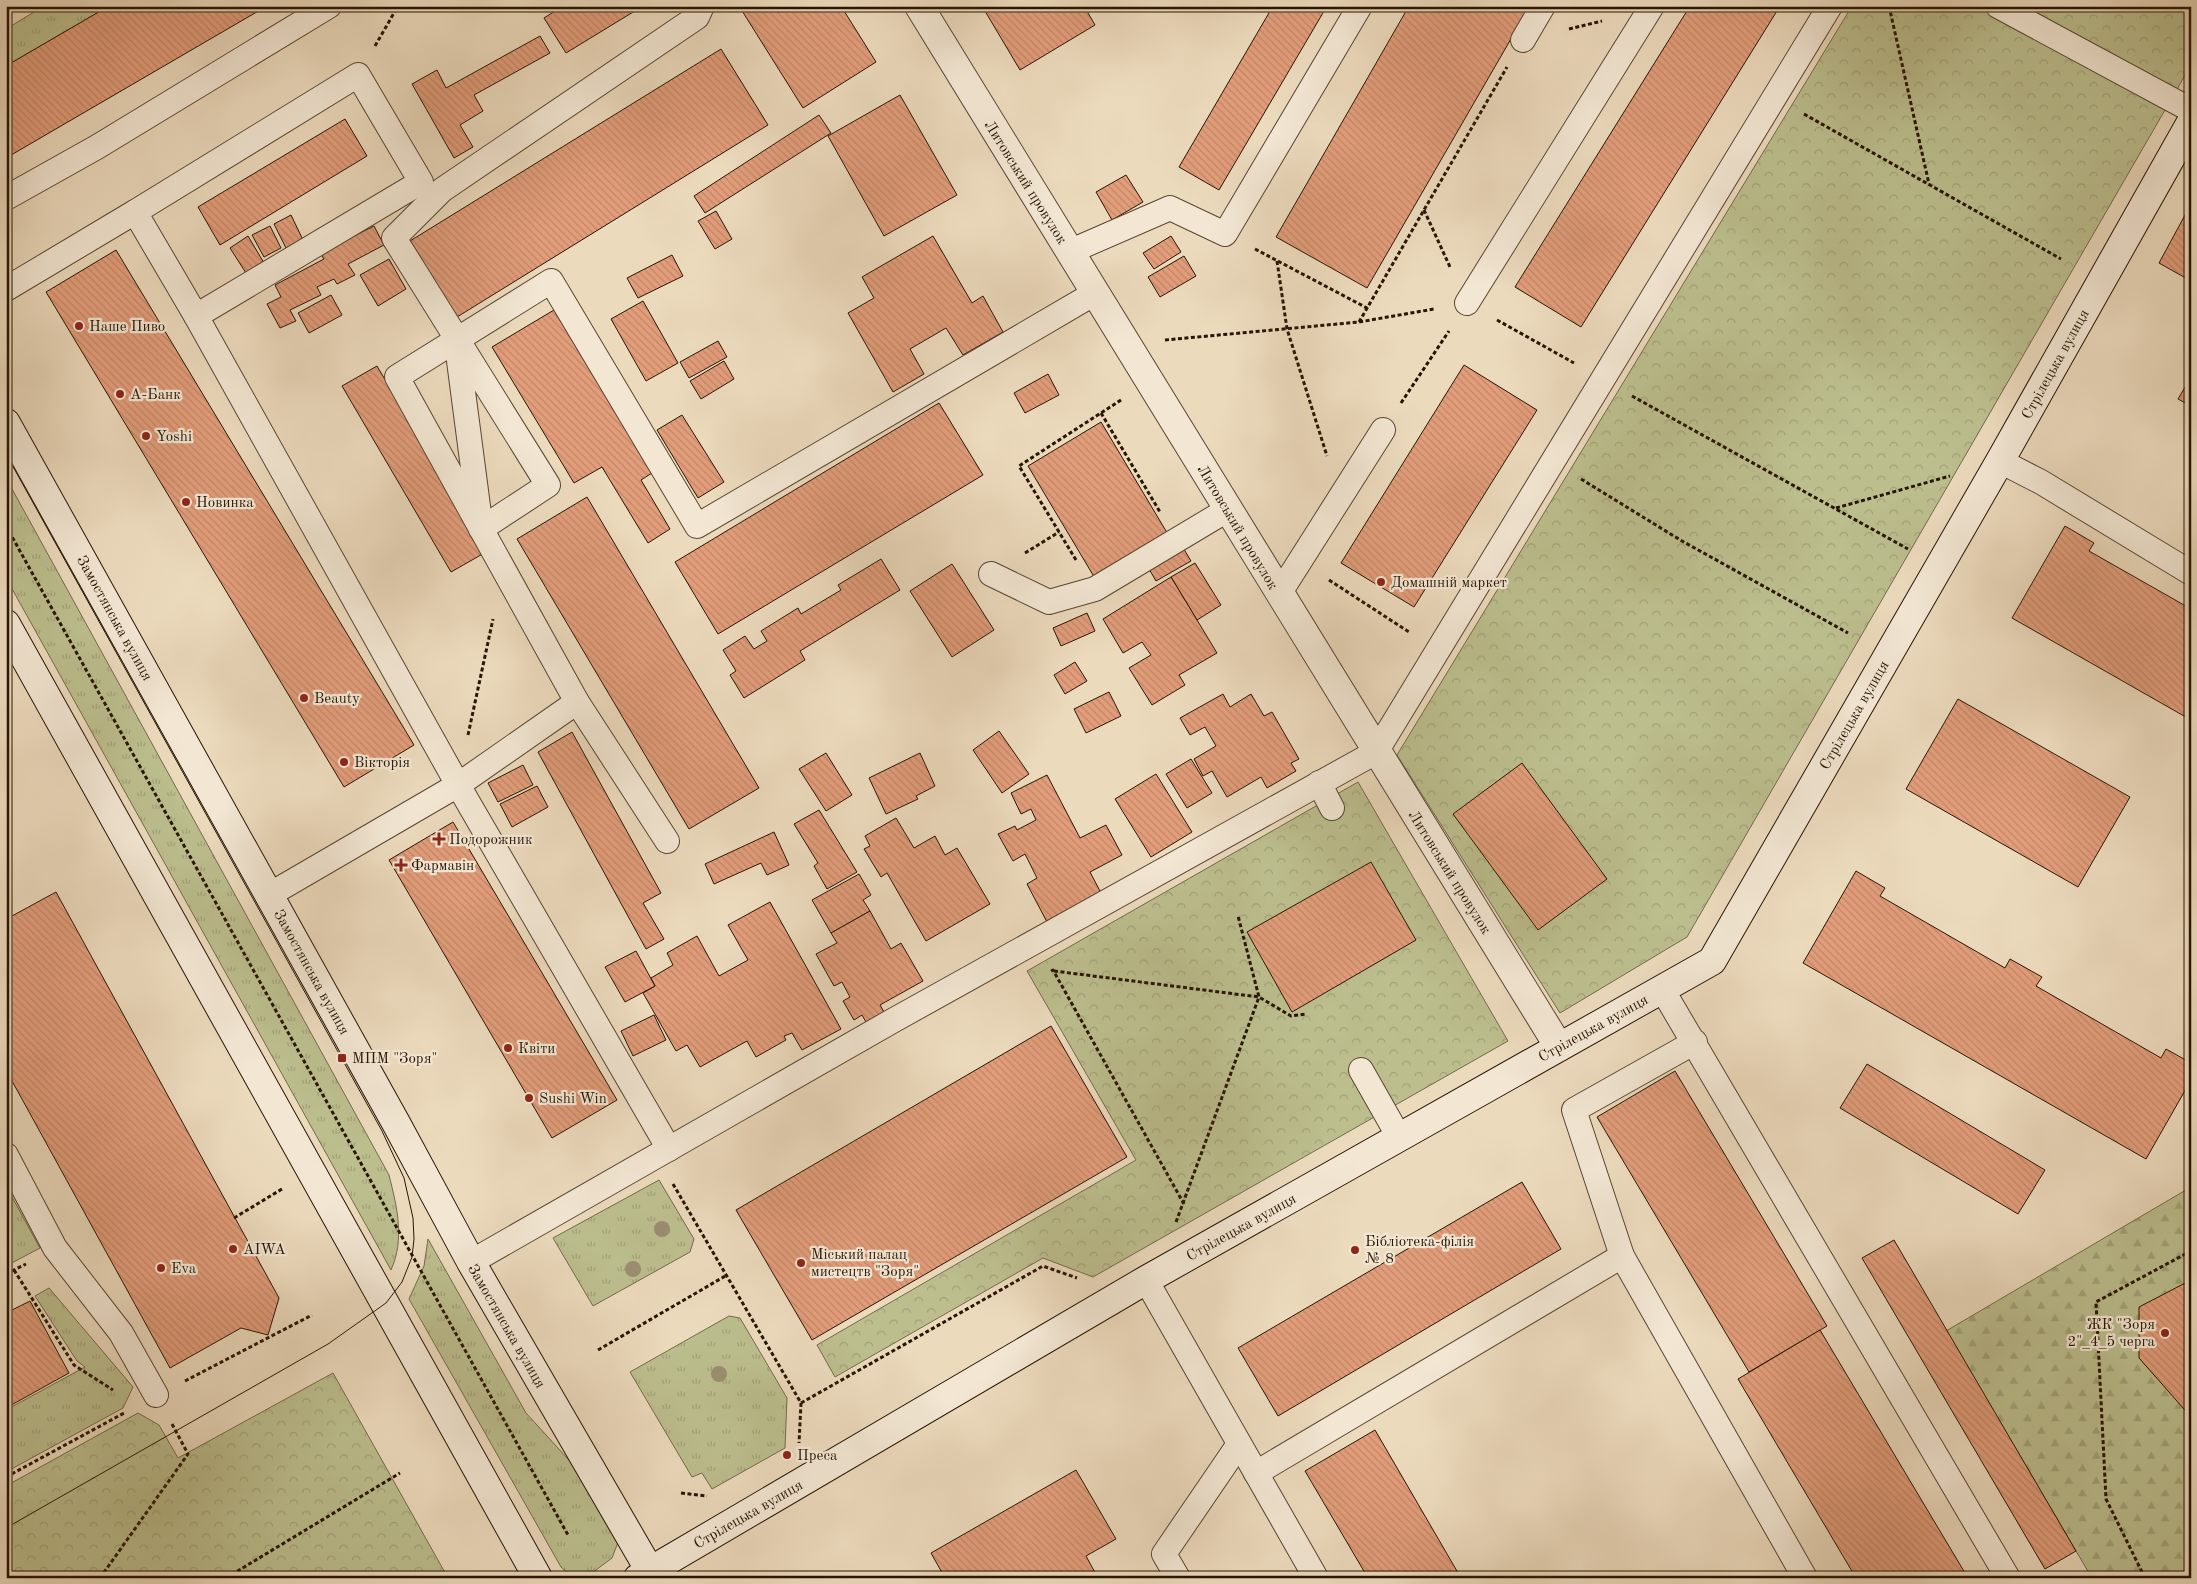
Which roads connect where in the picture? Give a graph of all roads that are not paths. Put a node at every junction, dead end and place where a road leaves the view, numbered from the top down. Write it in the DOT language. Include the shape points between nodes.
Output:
graph roads {
  1 [pos="329,6"];
  2 [pos="702,6"];
  3 [pos="919,6"];
  4 [pos="1360,6"];
  5 [pos="1543,6"];
  6 [pos="1830,6"];
  7 [pos="1998,6"];
  8 [pos="1651,8"];
  9 [pos="1523,40"];
  10 [pos="2191,110"];
  11 [pos="2191,122"];
  12 [pos="431,186"];
  13 [pos="6,198"];
  14 [pos="135,212"];
  15 [pos="1070,252"];
  16 [pos="6,290"];
  17 [pos="1094,294"];
  18 [pos="1467,303"];
  19 [pos="196,316"];
  20 [pos="456,338"];
  21 [pos="6,423"];
  22 [pos="1383,430"];
  23 [pos="2000,461"];
  24 [pos="1227,510"];
  25 [pos="481,529"];
  26 [pos="2191,573"];
  27 [pos="991,574"];
  28 [pos="1279,594"];
  29 [pos="6,624"];
  30 [pos="577,702"];
  31 [pos="1376,752"];
  32 [pos="1319,783"];
  33 [pos="458,784"];
  34 [pos="1332,808"];
  35 [pos="667,841"];
  36 [pos="268,895"];
  37 [pos="1662,989"];
  38 [pos="1695,1042"];
  39 [pos="1559,1047"];
  40 [pos="1361,1070"];
  41 [pos="1399,1138"];
  42 [pos="669,1149"];
  43 [pos="6,1156"];
  44 [pos="1622,1256"];
  45 [pos="470,1262"];
  46 [pos="1146,1280"];
  47 [pos="147,1400"];
  48 [pos="1239,1444"];
  49 [pos="1256,1472"];
  50 [pos="644,1574"];
  51 [pos="538,1578"];
  52 [pos="1178,1578"];
  53 [pos="1316,1578"];
  54 [pos="1806,1578"];
  55 [pos="2008,1578"];
  1 -- 13 [label="lane" via="97,147"];
  2 -- 12 [label="lane" via="697,17"];
  3 -- 15 [label="street, Литовський провулок"];
  4 -- 15 [label="lane" via="1225,234 1170,208"];
  5 -- 9 [label="lane"];
  6 -- 31 [label="lane"];
  7 -- 10 [label="lane"];
  8 -- 18 [label="lane"];
  11 -- 23 [label="street, Стрілецька вулиця"];
  12 -- 14 [label="lane" via="358,75"];
  12 -- 19 [label="lane"];
  12 -- 20 [label="lane" via="394,238"];
  14 -- 16 [label="lane"];
  14 -- 19 [label="lane"];
  15 -- 17 [label="street, Литовський провулок"];
  17 -- 20 [label="lane" via="697,526 551,281"];
  17 -- 24 [label="street, Литовський провулок"];
  19 -- 33 [label="lane"];
  20 -- 25 [label="lane"];
  20 -- 25 [label="lane" via="397,377"];
  20 -- 25 [label="lane" via="548,485"];
  21 -- 36 [label="street, Замостянська вулиця"];
  22 -- 28 [label="lane"];
  23 -- 26 [label="lane" via="2041,482"];
  23 -- 37 [label="street, Стрілецька вулиця" via="1712,961"];
  24 -- 27 [label="lane" via="1094,589 1049,602"];
  24 -- 28 [label="street, Литовський провулок"];
  25 -- 30 [label="lane"];
  28 -- 31 [label="street, Литовський провулок"];
  29 -- 51 [label="street"];
  30 -- 33 [label="lane"];
  30 -- 35 [label="lane"];
  31 -- 32 [label="lane"];
  31 -- 39 [label="street, Литовський провулок"];
  32 -- 34 [label="lane"];
  32 -- 42 [label="lane"];
  33 -- 36 [label="lane"];
  33 -- 42 [label="lane"];
  36 -- 45 [label="street, Замостянська вулиця"];
  37 -- 38 [label="lane"];
  37 -- 39 [label="street, Стрілецька вулиця"];
  38 -- 44 [label="lane" via="1574,1110"];
  38 -- 55 [label="lane"];
  39 -- 41 [label="street, Стрілецька вулиця"];
  40 -- 41 [label="lane"];
  41 -- 46 [label="street, Стрілецька вулиця"];
  42 -- 45 [label="lane"];
  43 -- 47 [label="lane" via="55,1248 121,1333"];
  44 -- 49 [label="lane"];
  44 -- 54 [label="lane"];
  45 -- 50 [label="street, Замостянська вулиця"];
  46 -- 48 [label="lane"];
  46 -- 50 [label="street, Стрілецька вулиця"];
  48 -- 49 [label="lane"];
  48 -- 52 [label="lane" via="1164,1554"];
  49 -- 53 [label="lane"];
}
